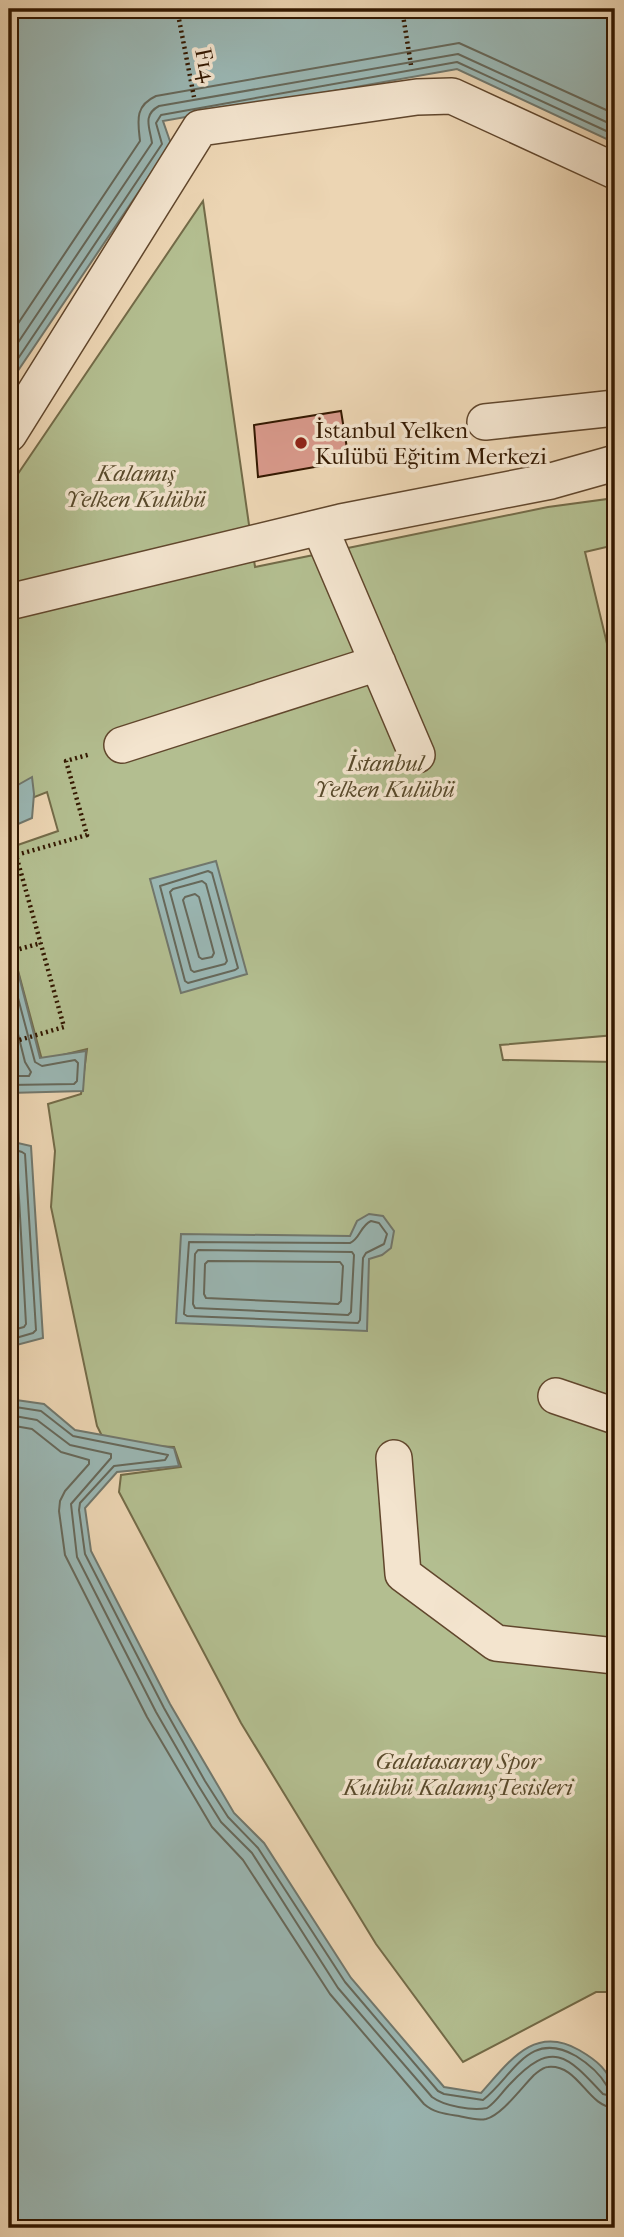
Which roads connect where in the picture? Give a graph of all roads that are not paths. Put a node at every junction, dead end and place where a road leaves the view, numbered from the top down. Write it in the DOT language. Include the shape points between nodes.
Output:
graph roads {
  1 [pos="615,171"];
  2 [pos="615,408"];
  3 [pos="485,422"];
  4 [pos="9,434"];
  5 [pos="615,463"];
  6 [pos="320,528"];
  7 [pos="9,602"];
  8 [pos="378,663"];
  9 [pos="122,745"];
  10 [pos="417,755"];
  11 [pos="556,1396"];
  12 [pos="615,1416"];
  13 [pos="394,1458"];
  14 [pos="615,1656"];
  1 -- 4 [label="lane" via="452,96 200,128"];
  2 -- 3 [label="lane"];
  5 -- 6 [label="lane" via="551,481"];
  6 -- 7 [label="lane"];
  6 -- 8 [label="lane"];
  8 -- 9 [label="lane"];
  8 -- 10 [label="lane"];
  11 -- 12 [label="lane"];
  13 -- 14 [label="lane" via="403,1574 496,1643"];
}
